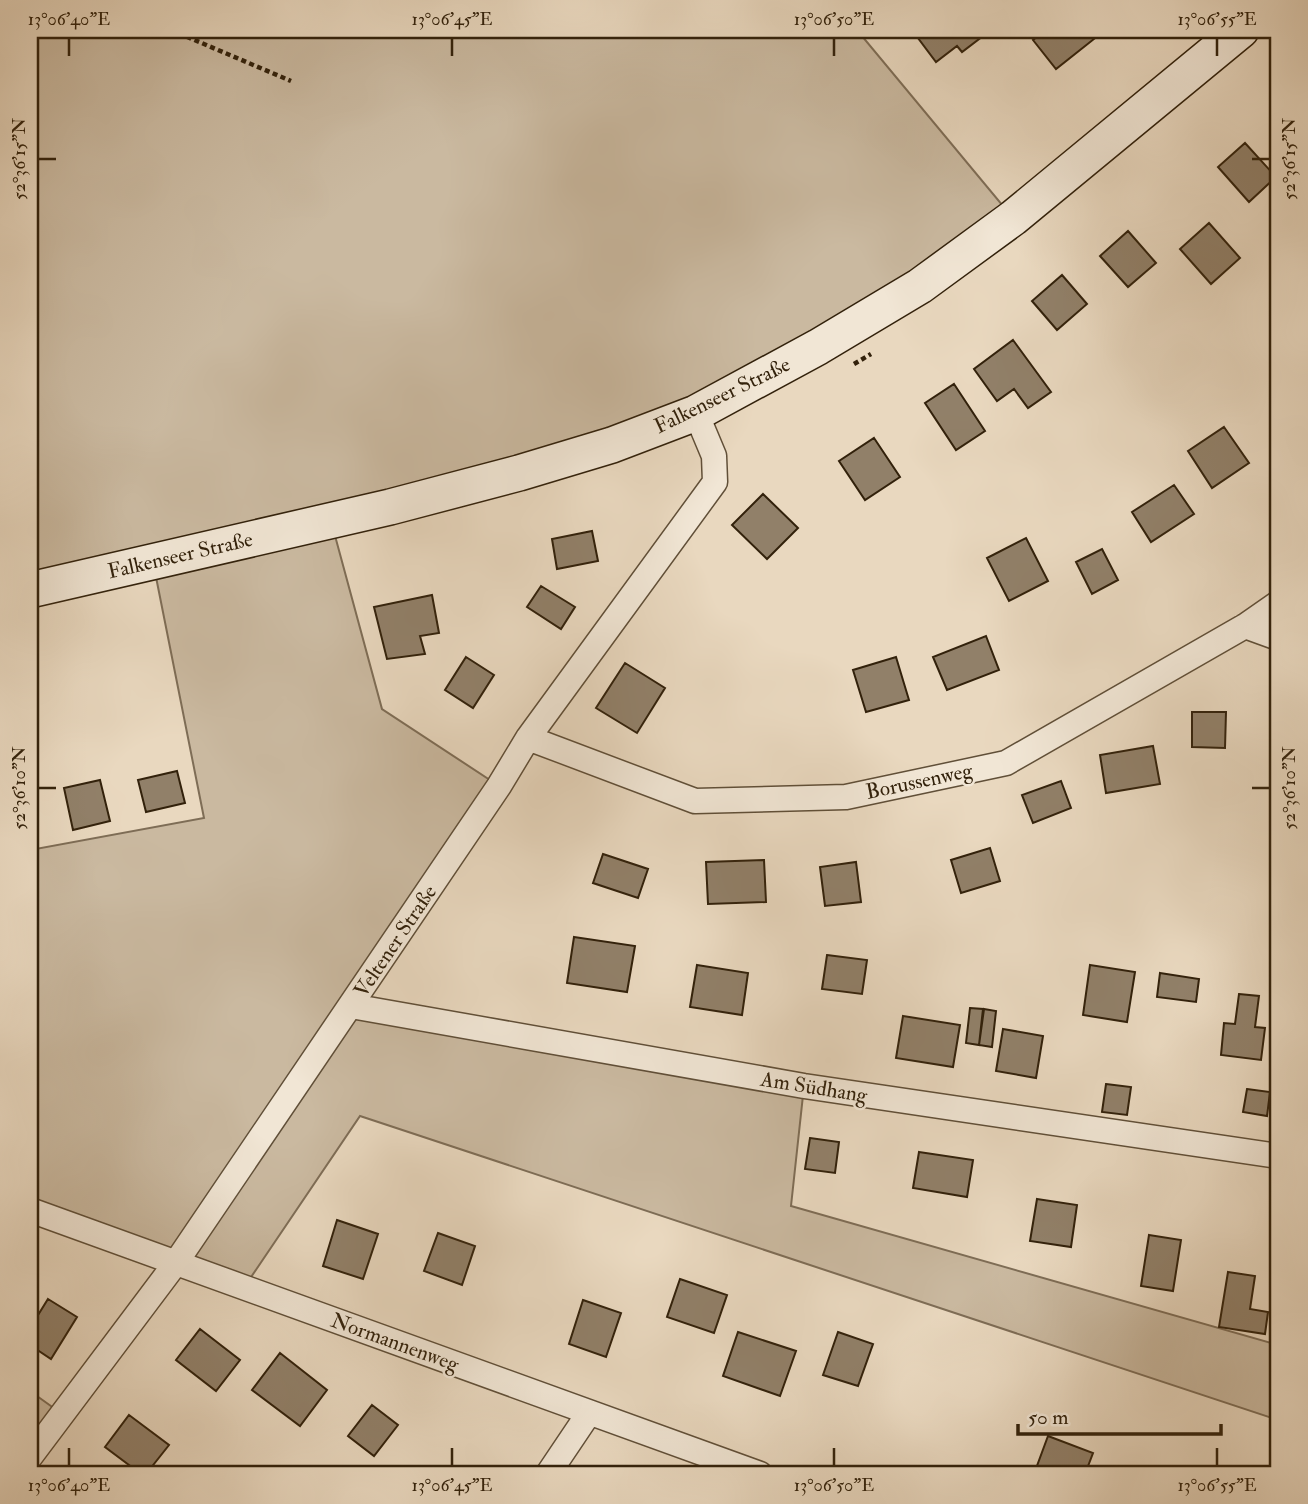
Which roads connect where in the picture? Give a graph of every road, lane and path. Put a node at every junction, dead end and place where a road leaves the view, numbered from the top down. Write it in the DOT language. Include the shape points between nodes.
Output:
graph roads {
  1 [pos="171,30"];
  2 [pos="1241,30"];
  3 [pos="291,81"];
  4 [pos="696,413"];
  5 [pos="30,590"];
  6 [pos="1278,603"];
  7 [pos="1245,626"];
  8 [pos="1278,638"];
  9 [pos="528,738"];
  10 [pos="351,1006"];
  11 [pos="1278,1156"];
  12 [pos="30,1210"];
  13 [pos="175,1264"];
  14 [pos="589,1413"];
  15 [pos="30,1457"];
  16 [pos="548,1474"];
  17 [pos="760,1474"];
  1 -- 3 [label="path"];
  2 -- 4 [label="main road, Falkenseer Straße" via="1013,218 920,286"];
  4 -- 5 [label="main road, Falkenseer Straße" via="504,478"];
  4 -- 9 [label="street, Veltener Straße" via="714,456 715,482"];
  6 -- 7 [label="street, Borussenweg"];
  7 -- 8 [label="street"];
  7 -- 9 [label="street, Borussenweg" via="1006,763 846,797 695,801"];
  9 -- 10 [label="street, Veltener Straße"];
  10 -- 11 [label="street, Am Südhang" via="804,1086"];
  10 -- 13 [label="street, Veltener Straße"];
  12 -- 13 [label="street, Normannenweg"];
  13 -- 14 [label="street, Normannenweg"];
  13 -- 15 [label="street, Veltener Straße"];
  14 -- 16 [label="street"];
  14 -- 17 [label="street, Normannenweg"];
}
